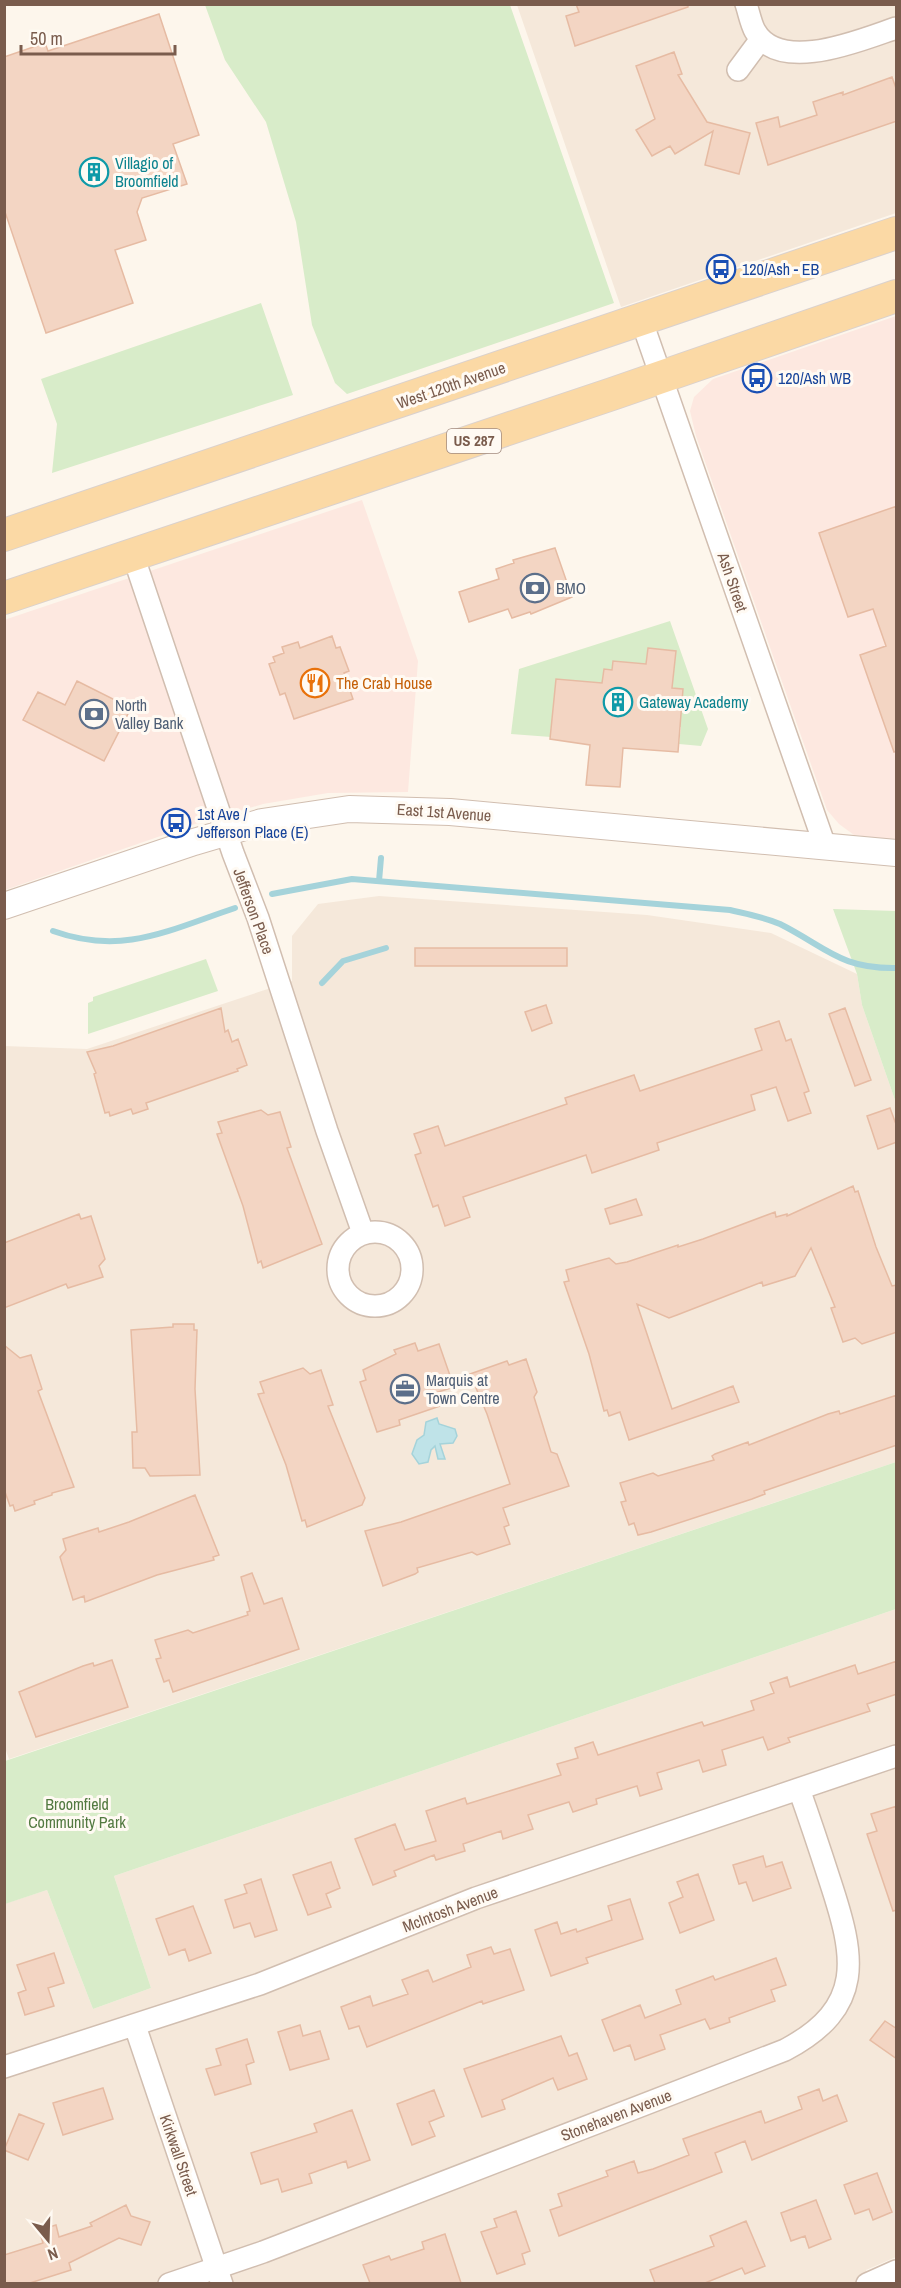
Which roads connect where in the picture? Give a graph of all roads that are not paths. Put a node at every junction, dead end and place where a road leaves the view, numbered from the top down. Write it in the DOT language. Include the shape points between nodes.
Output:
graph roads {
  1 [pos="746,4"];
  2 [pos="897,28"];
  3 [pos="761,39"];
  4 [pos="738,70"];
  5 [pos="897,233"];
  6 [pos="897,296"];
  7 [pos="641,319"];
  8 [pos="662,377"];
  9 [pos="4,536"];
  10 [pos="133,555"];
  11 [pos="4,598"];
  12 [pos="226,832"];
  13 [pos="825,846"];
  14 [pos="897,853"];
  15 [pos="4,906"];
  16 [pos="363,1233"];
  17 [pos="897,1756"];
  18 [pos="800,1789"];
  19 [pos="135,2026"];
  20 [pos="4,2067"];
  21 [pos="897,2271"];
  22 [pos="219,2275"];
  23 [pos="169,2283"];
  24 [pos="867,2283"];
  1 -- 3 [label="street"];
  2 -- 3 [label="street" via="822,52 778,48"];
  3 -- 4 [label="street"];
  5 -- 7 [label="main road, West 120th Avenue"];
  6 -- 8 [label="main road, US 287"];
  7 -- 8 [label="street, Ash Street"];
  7 -- 9 [label="main road, West 120th Avenue"];
  8 -- 10 [label="main road, US 287"];
  8 -- 13 [label="street, Ash Street"];
  10 -- 11 [label="main road, US 287"];
  10 -- 12 [label="street, Jefferson Place"];
  12 -- 13 [label="street, East 1st Avenue" via="311,813 387,808"];
  12 -- 15 [label="street, East 1st Avenue"];
  12 -- 16 [label="street, Jefferson Place"];
  13 -- 14 [label="street, East 1st Avenue"];
  17 -- 18 [label="street, McIntosh Avenue"];
  18 -- 19 [label="street, McIntosh Avenue" via="476,1898 334,1957"];
  18 -- 22 [label="street, Stonehaven Avenue" via="849,1941 849,1973 840,2000 829,2019 809,2037"];
  19 -- 20 [label="street, McIntosh Avenue"];
  19 -- 22 [label="street, Kirkwall Street"];
  21 -- 24 [label="street"];
  22 -- 23 [label="street, Stonehaven Avenue"];
}
